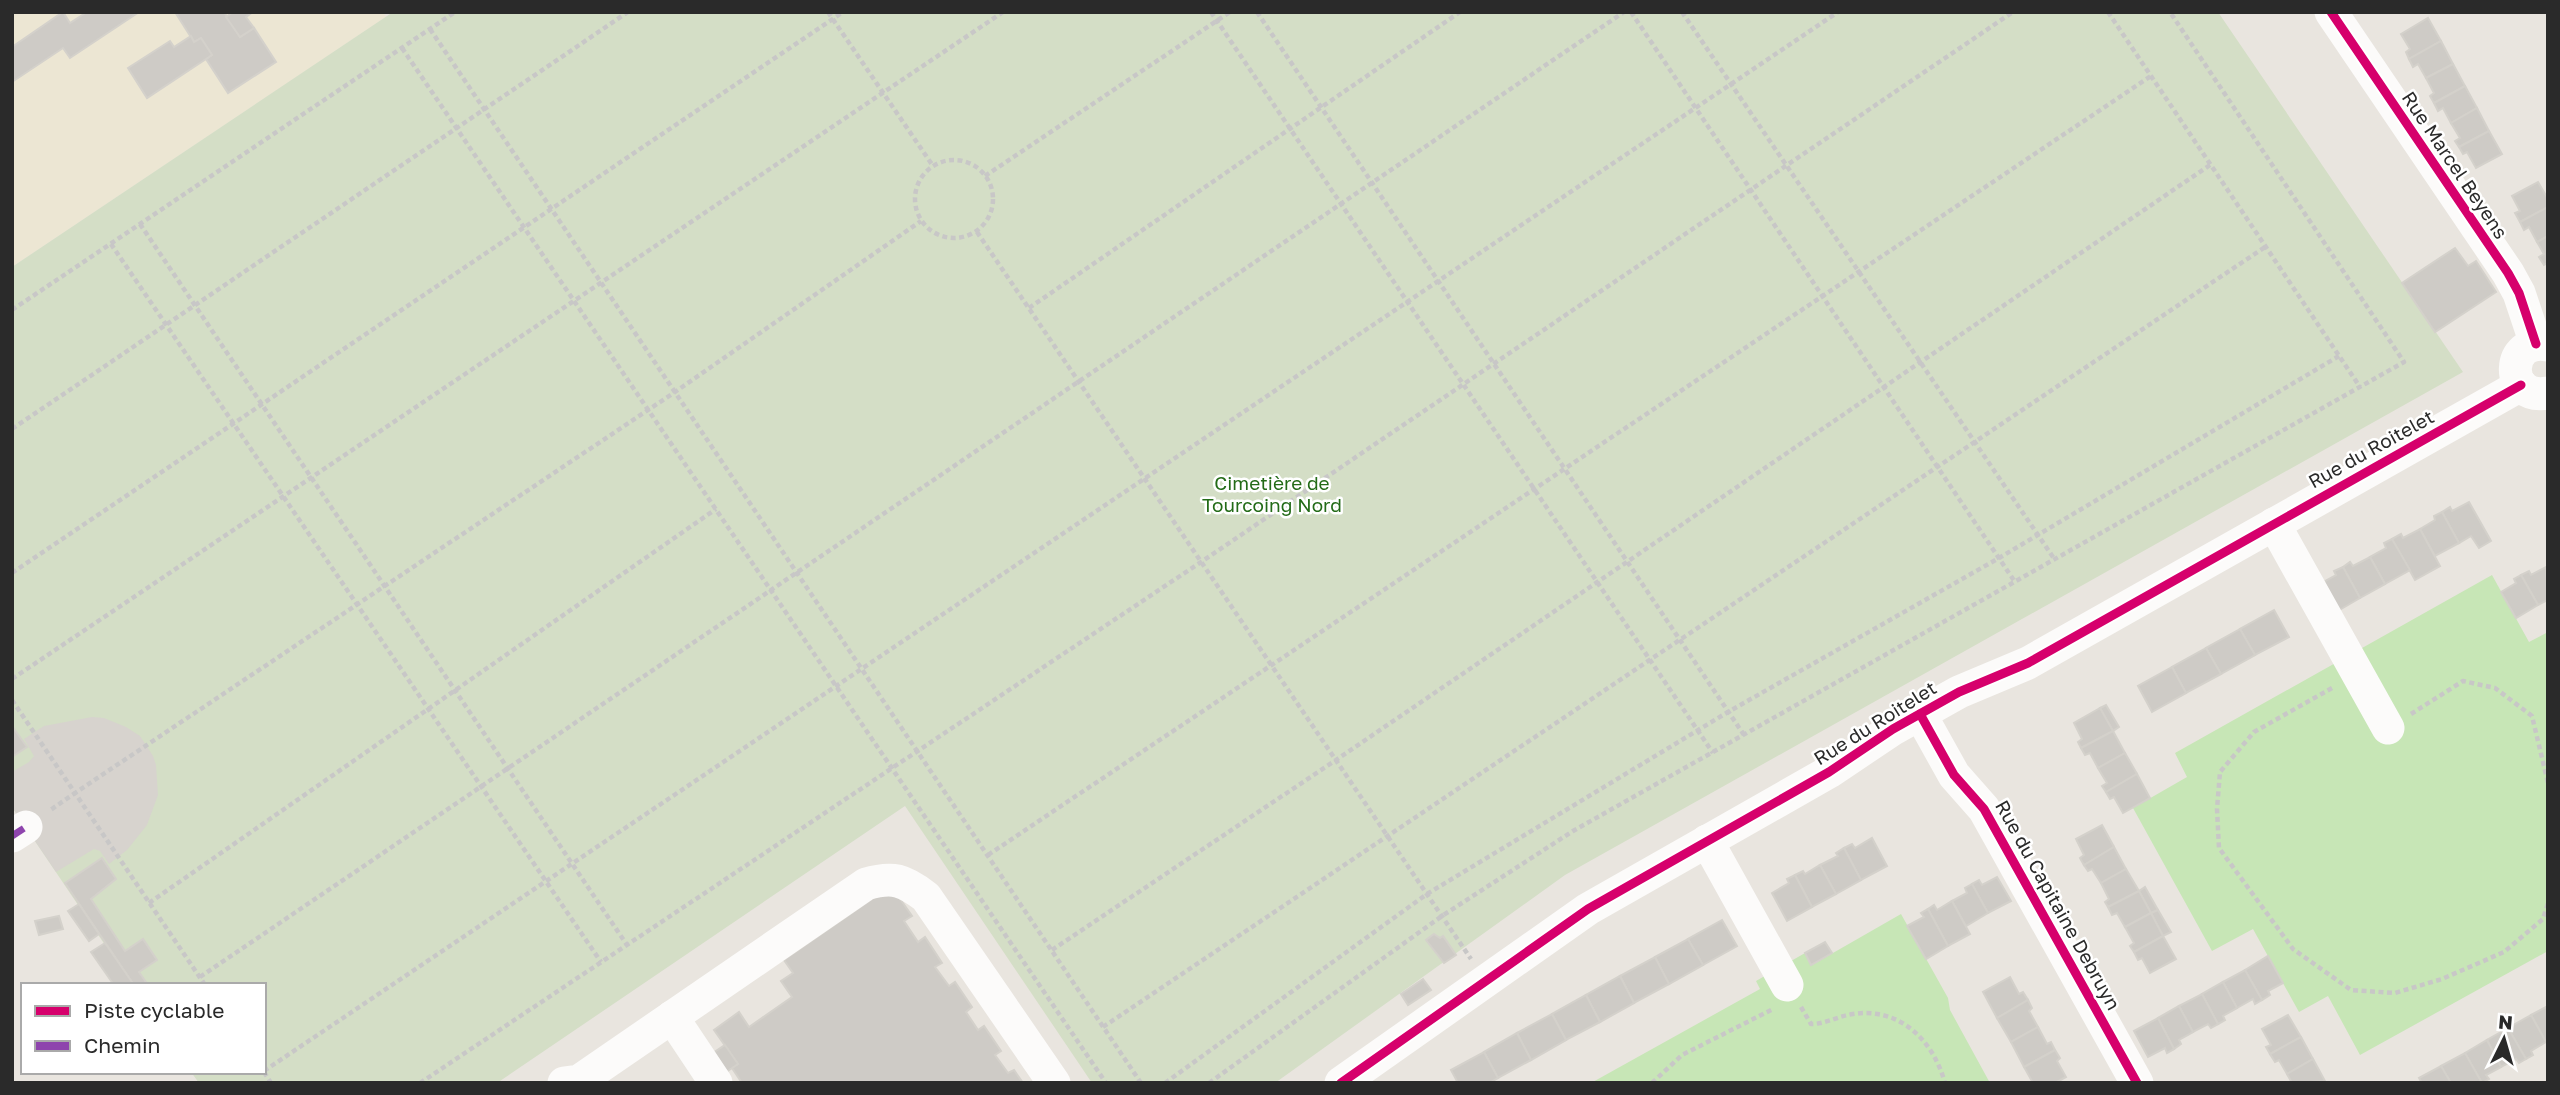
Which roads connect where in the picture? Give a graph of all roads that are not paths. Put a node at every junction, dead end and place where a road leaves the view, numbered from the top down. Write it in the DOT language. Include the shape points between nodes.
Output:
graph roads {
  1 [pos="2331,12"];
  2 [pos="2542,345"];
  3 [pos="2534,389"];
  4 [pos="2274,524"];
  5 [pos="1920,714"];
  6 [pos="2388,728"];
  7 [pos="1707,841"];
  8 [pos="1789,996"];
  9 [pos="672,1017"];
  10 [pos="564,1083"];
  11 [pos="716,1083"];
  12 [pos="1054,1083"];
  13 [pos="1341,1083"];
  14 [pos="2137,1083"];
  1 -- 2 [label="street, Rue Marcel Beyens" via="2508,273"];
  2 -- 3 [label="street" via="2526,348 2516,360 2515,376"];
  3 -- 4 [label="street, Rue du Roitelet"];
  4 -- 5 [label="street, Rue du Roitelet" via="2028,663 1975,684"];
  4 -- 6 [label="street"];
  5 -- 7 [label="street, Rue du Roitelet"];
  5 -- 14 [label="street, Rue du Capitaine Debruyn" via="1954,775 1984,808"];
  7 -- 8 [label="street"];
  7 -- 13 [label="street, Rue du Roitelet" via="1588,909"];
  9 -- 10 [label="street" via="579,1081"];
  9 -- 11 [label="street"];
  9 -- 12 [label="street" via="866,884 899,880 926,897"];
}
